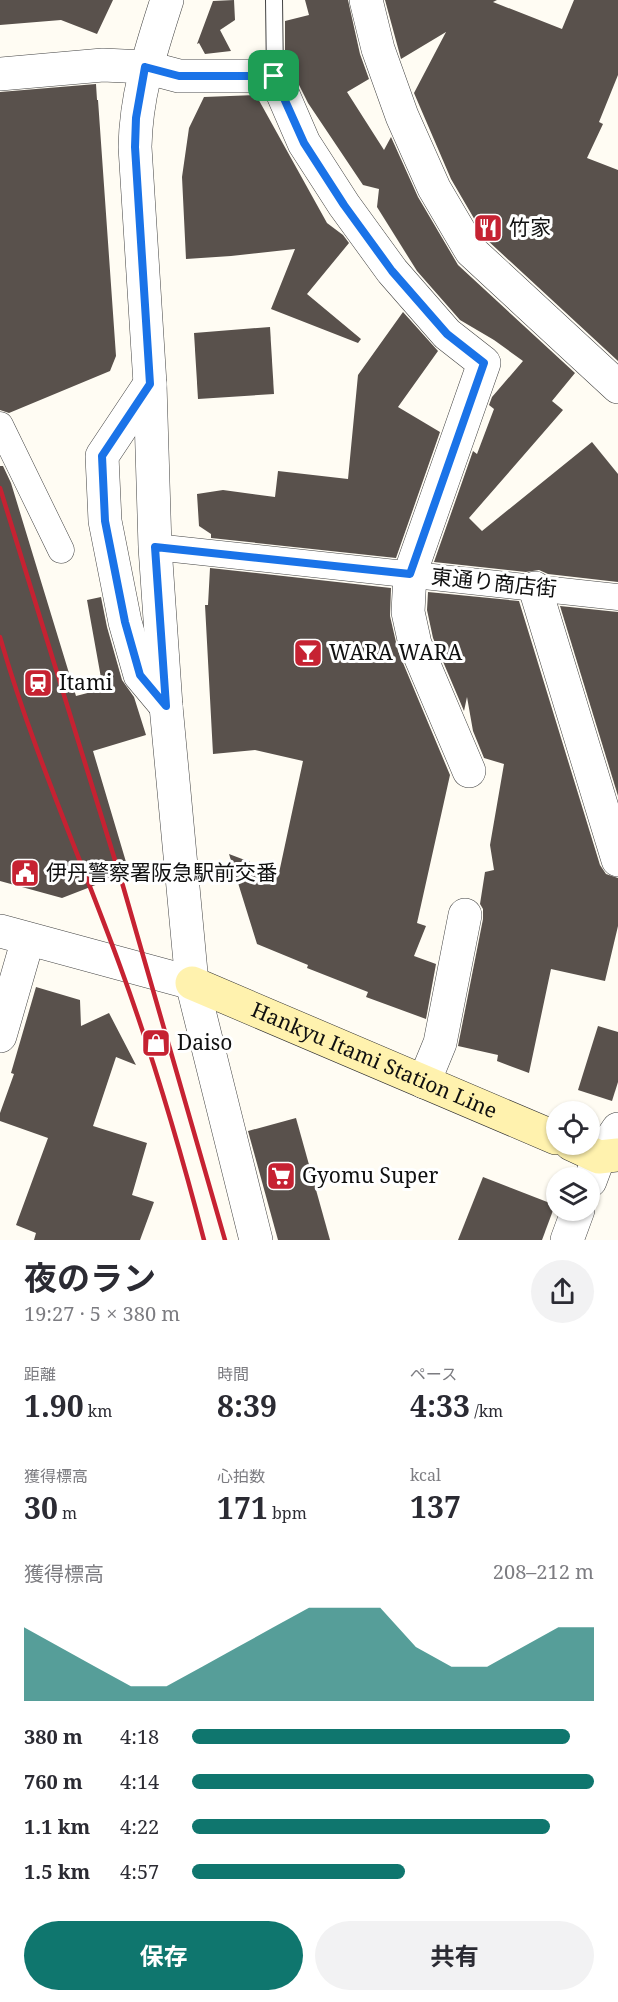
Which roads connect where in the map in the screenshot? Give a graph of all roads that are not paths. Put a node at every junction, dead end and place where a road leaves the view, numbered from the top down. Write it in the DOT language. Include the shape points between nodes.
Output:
graph roads {
  1 [pos="166,0"];
  2 [pos="274,0"];
  3 [pos="366,0"];
  4 [pos="145,67"];
  5 [pos="0,74"];
  6 [pos="274,76"];
  7 [pos="150,384"];
  8 [pos="618,387"];
  9 [pos="0,425"];
  10 [pos="155,547"];
  11 [pos="61,550"];
  12 [pos="410,574"];
  13 [pos="535,588"];
  14 [pos="618,597"];
  15 [pos="166,706"];
  16 [pos="469,771"];
  17 [pos="617,853"];
  18 [pos="465,915"];
  19 [pos="14,935"];
  20 [pos="192,983"];
  21 [pos="0,1036"];
  22 [pos="424,1082"];
  23 [pos="618,1129"];
  24 [pos="546,1134"];
  25 [pos="594,1159"];
  26 [pos="574,1221"];
  27 [pos="256,1240"];
  28 [pos="567,1240"];
  1 -- 4 [label="street"];
  2 -- 6 [label="lane"];
  3 -- 8 [label="street" via="378,49 402,116 434,188 471,251"];
  4 -- 5 [label="street" via="103,65"];
  4 -- 6 [label="street" via="179,76"];
  4 -- 7 [label="street" via="135,147"];
  6 -- 12 [label="street" via="304,143 392,271 447,334 484,363"];
  7 -- 10 [label="street"];
  7 -- 15 [label="street" via="102,456 105,521 140,675"];
  9 -- 11 [label="street"];
  10 -- 12 [label="street, 東通り商店街"];
  10 -- 15 [label="street"];
  12 -- 13 [label="street, 東通り商店街"];
  12 -- 16 [label="street" via="408,612 415,644"];
  13 -- 14 [label="street, 東通り商店街"];
  13 -- 17 [label="street"];
  15 -- 20 [label="street"];
  18 -- 22 [label="street" via="440,1043"];
  19 -- 20 [label="street"];
  19 -- 21 [label="street"];
  20 -- 22 [label="main road, Hankyu Itami Station Line"];
  20 -- 27 [label="street"];
  22 -- 24 [label="main road, Hankyu Itami Station Line"];
  23 -- 25 [label="street"];
  26 -- 28 [label="street"];
}
